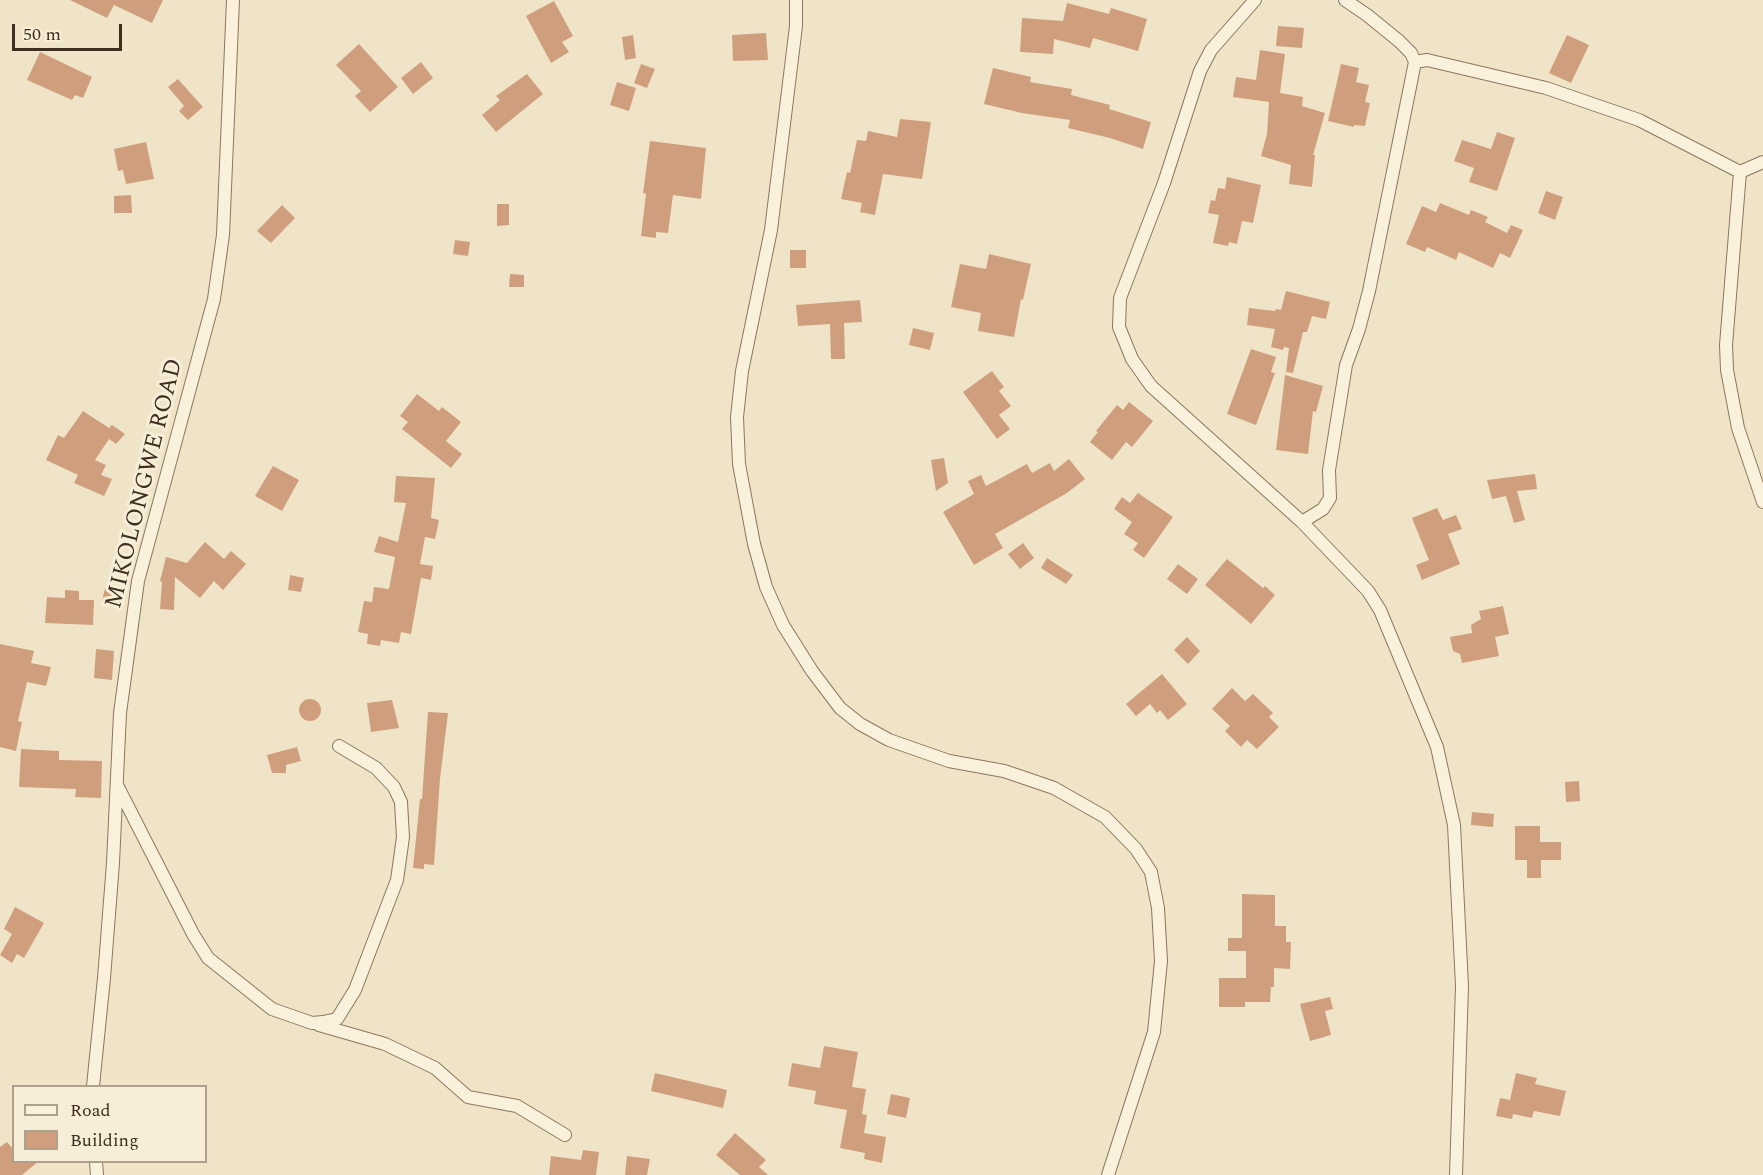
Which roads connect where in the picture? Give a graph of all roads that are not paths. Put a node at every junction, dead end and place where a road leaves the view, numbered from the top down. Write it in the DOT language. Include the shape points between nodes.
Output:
graph roads {
  1 [pos="233,0"];
  2 [pos="795,0"];
  3 [pos="1255,0"];
  4 [pos="1345,0"];
  5 [pos="1415,62"];
  6 [pos="1763,162"];
  7 [pos="1740,172"];
  8 [pos="1763,502"];
  9 [pos="1302,522"];
  10 [pos="339,746"];
  11 [pos="117,784"];
  12 [pos="312,1023"];
  13 [pos="93,1085"];
  14 [pos="565,1135"];
  15 [pos="1108,1175"];
  16 [pos="1456,1175"];
  1 -- 11 [label="street, MIKOLONGWE ROAD" via="223,235 214,299 138,581 120,713"];
  2 -- 15 [label="street" via="796,26 771,230 742,371 737,417 739,464 754,544 766,587 783,625 812,671 853,719 889,740 949,761 1004,771 1054,788 1105,817 1136,849 1151,872 1161,961 1155,1032"];
  3 -- 9 [label="street" via="1211,50 1200,71 1164,183 1125,282 1119,327 1132,360 1151,386"];
  4 -- 5 [label="street" via="1399,41"];
  5 -- 7 [label="street" via="1427,60 1546,88 1639,120"];
  5 -- 9 [label="street" via="1369,291 1346,364 1329,470 1330,498 1323,509"];
  6 -- 7 [label="street"];
  7 -- 8 [label="street" via="1727,370 1738,428"];
  9 -- 16 [label="street" via="1360,580 1380,610 1442,764 1454,825 1462,986"];
  10 -- 12 [label="street" via="376,768 394,787 401,802 403,837 397,880 355,990 337,1019"];
  11 -- 12 [label="street" via="208,958 272,1009"];
  11 -- 13 [label="street, MIKOLONGWE ROAD" via="112,886"];
  12 -- 14 [label="street" via="385,1044 435,1068 468,1097 517,1106"];
}
